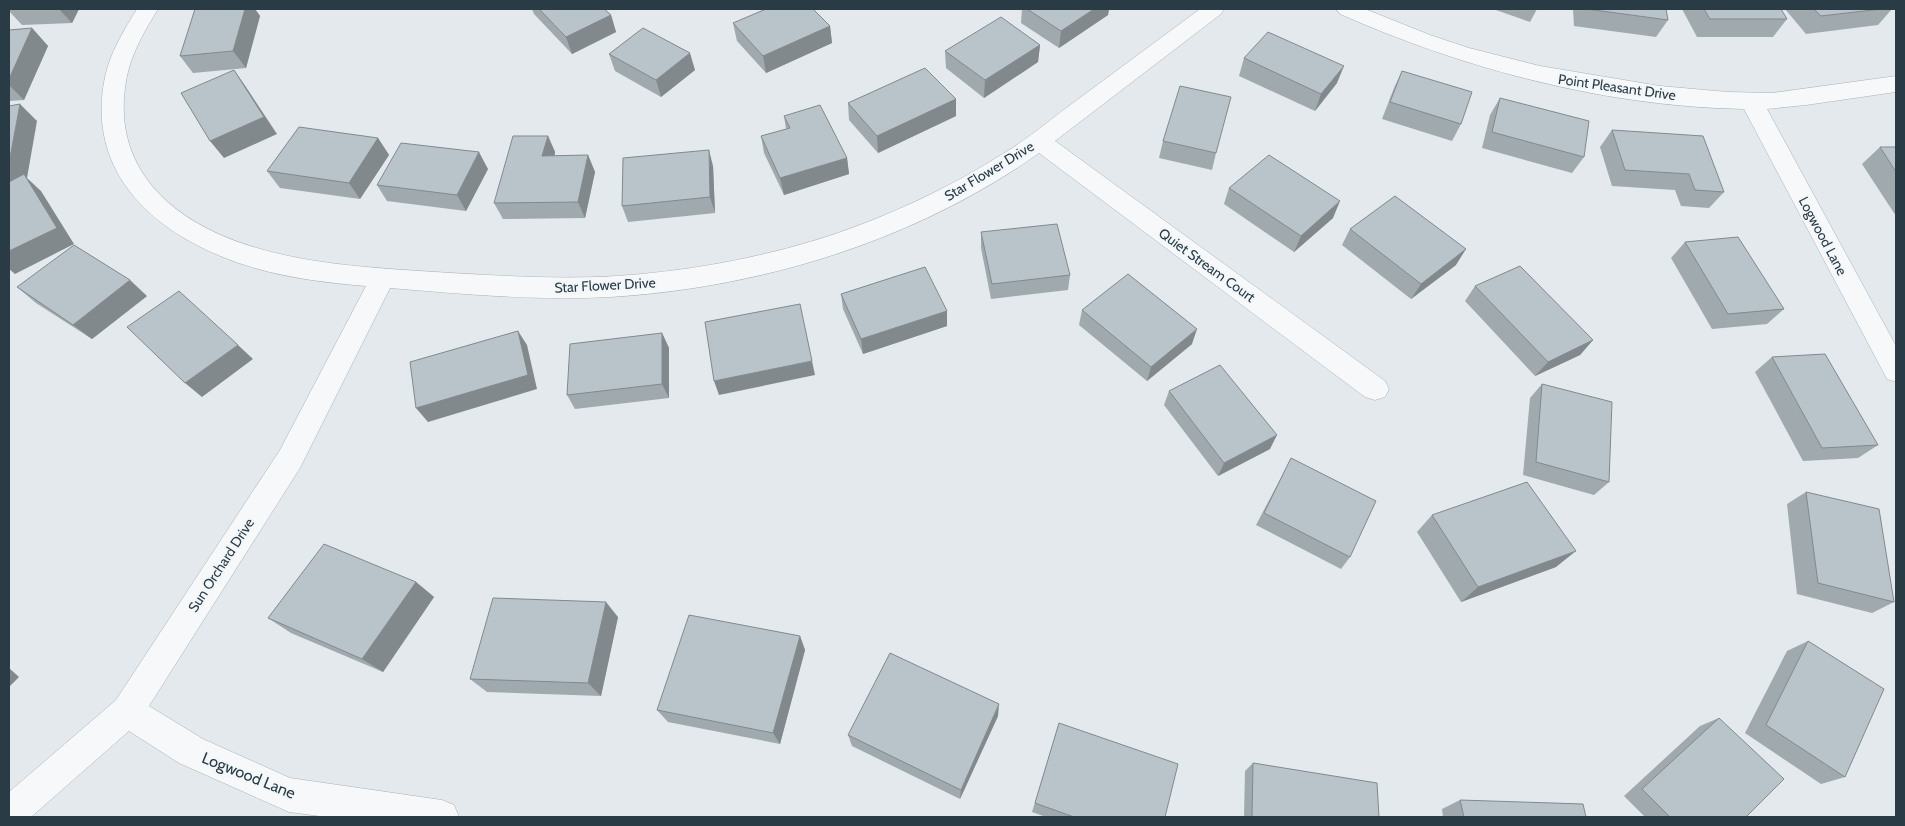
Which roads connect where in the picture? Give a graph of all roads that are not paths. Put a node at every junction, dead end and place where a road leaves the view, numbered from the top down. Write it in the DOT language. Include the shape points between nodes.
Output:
graph roads {
  1 [pos="147,9"];
  2 [pos="1214,9"];
  3 [pos="1347,9"];
  4 [pos="1896,84"];
  5 [pos="1751,101"];
  6 [pos="1038,141"];
  7 [pos="383,278"];
  8 [pos="1896,371"];
  9 [pos="1375,389"];
  10 [pos="127,711"];
  11 [pos="9,814"];
  12 [pos="442,817"];
  1 -- 7 [label="street, Star Flower Drive" via="122,57 112,106 119,153 130,177 148,199 170,219 230,250 288,265"];
  2 -- 6 [label="street, Star Flower Drive"];
  3 -- 5 [label="street, Point Pleasant Drive" via="1436,45 1553,78 1703,99"];
  4 -- 5 [label="street, Point Pleasant Drive" via="1794,99"];
  5 -- 8 [label="street, Logwood Lane"];
  6 -- 7 [label="street, Star Flower Drive" via="1001,167 910,215 837,243 747,268 671,281 595,288 520,288"];
  6 -- 9 [label="street, Quiet Stream Court"];
  7 -- 10 [label="street, Sun Orchard Drive" via="290,459"];
  10 -- 11 [label="street, Sun Orchard Drive"];
  10 -- 12 [label="street, Logwood Lane" via="191,751 289,795"];
}
